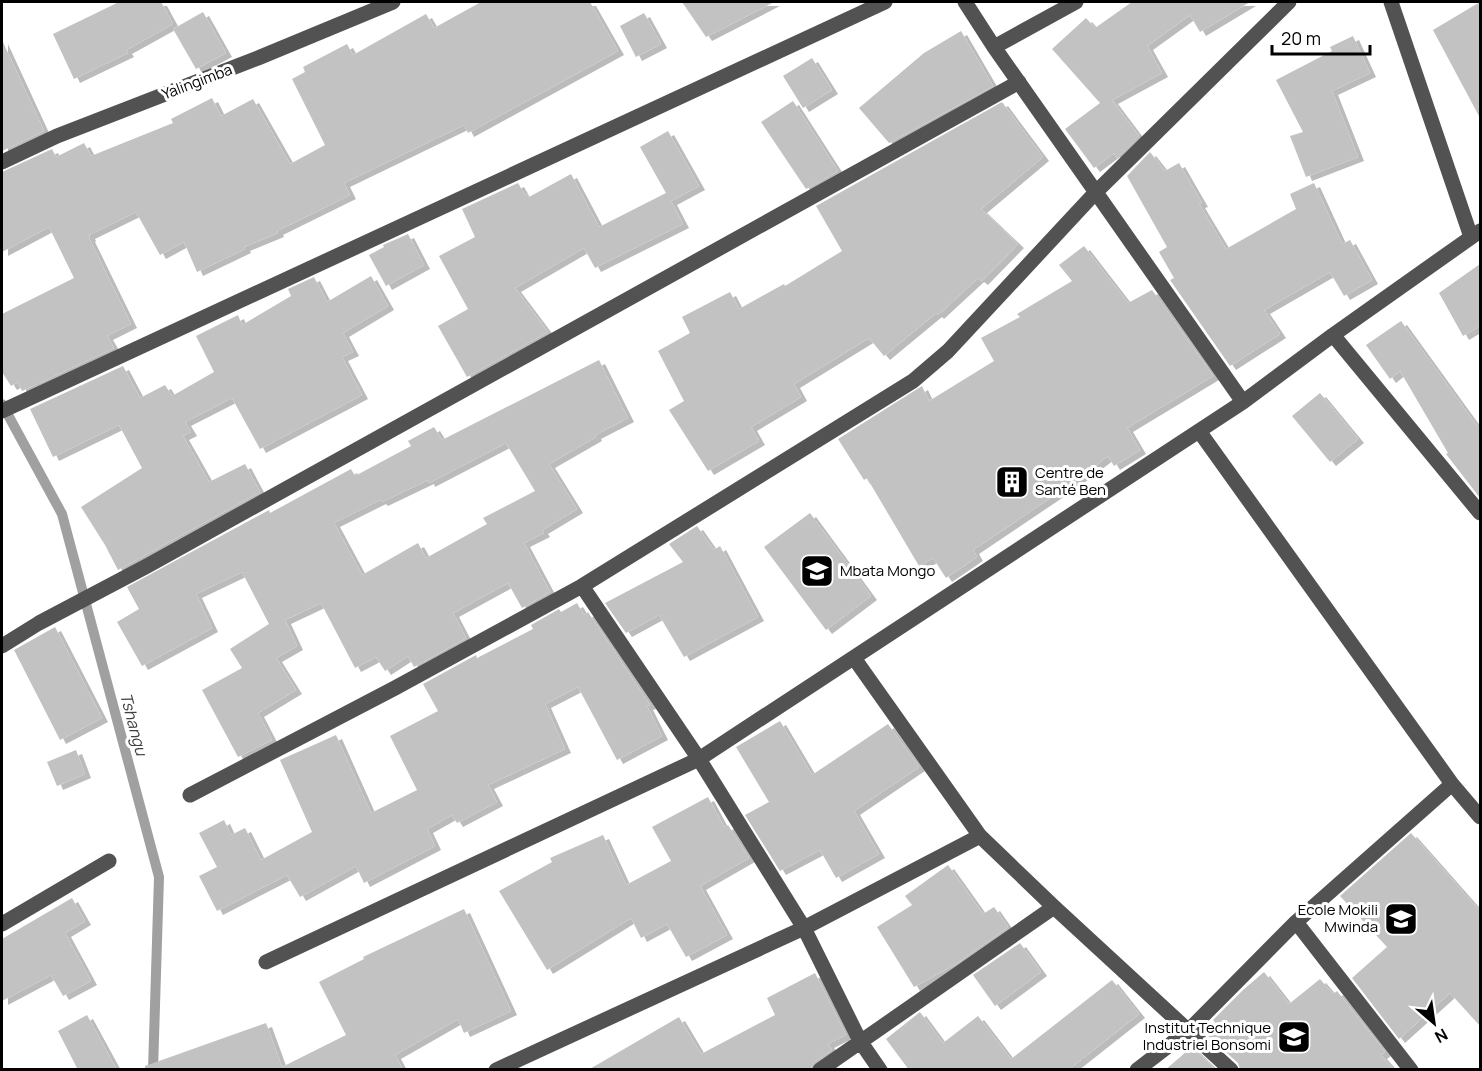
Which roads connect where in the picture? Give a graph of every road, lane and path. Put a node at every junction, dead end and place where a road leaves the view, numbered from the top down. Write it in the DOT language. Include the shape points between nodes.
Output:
graph roads {
  1 [pos="393,2"];
  2 [pos="885,2"];
  3 [pos="965,2"];
  4 [pos="1076,2"];
  5 [pos="1289,2"];
  6 [pos="1391,2"];
  7 [pos="994,47"];
  8 [pos="1019,82"];
  9 [pos="2,162"];
  10 [pos="1095,193"];
  11 [pos="1476,234"];
  12 [pos="1333,335"];
  13 [pos="1243,402"];
  14 [pos="6,409"];
  15 [pos="1199,431"];
  16 [pos="1480,513"];
  17 [pos="582,586"];
  18 [pos="2,646"];
  19 [pos="854,658"];
  20 [pos="699,759"];
  21 [pos="1452,784"];
  22 [pos="190,795"];
  23 [pos="1480,818"];
  24 [pos="980,836"];
  25 [pos="109,861"];
  26 [pos="1054,907"];
  27 [pos="1296,922"];
  28 [pos="2,924"];
  29 [pos="804,928"];
  30 [pos="266,962"];
  31 [pos="1189,1030"];
  32 [pos="860,1041"];
  33 [pos="496,1070"];
  34 [pos="820,1070"];
  35 [pos="880,1070"];
  36 [pos="1137,1070"];
  37 [pos="1231,1070"];
  38 [pos="1411,1070"];
  1 -- 9 [label="street, Yalingimba" via="57,136"];
  2 -- 14 [label="street"];
  3 -- 7 [label="street"];
  4 -- 7 [label="street"];
  5 -- 10 [label="street"];
  6 -- 11 [label="street"];
  7 -- 8 [label="street"];
  8 -- 10 [label="street"];
  8 -- 18 [label="street"];
  10 -- 13 [label="street"];
  10 -- 17 [label="street" via="948,351 913,381"];
  11 -- 12 [label="street"];
  12 -- 13 [label="street"];
  12 -- 16 [label="street"];
  13 -- 15 [label="street"];
  15 -- 19 [label="street"];
  15 -- 21 [label="street"];
  17 -- 20 [label="street"];
  17 -- 22 [label="street"];
  19 -- 20 [label="street"];
  19 -- 24 [label="street"];
  20 -- 29 [label="street"];
  20 -- 30 [label="street"];
  21 -- 23 [label="street"];
  21 -- 27 [label="street"];
  24 -- 26 [label="street"];
  24 -- 29 [label="street"];
  25 -- 28 [label="street"];
  26 -- 31 [label="street"];
  26 -- 32 [label="street"];
  27 -- 31 [label="street"];
  27 -- 38 [label="street"];
  29 -- 32 [label="street"];
  29 -- 33 [label="street"];
  31 -- 36 [label="street"];
  31 -- 37 [label="street"];
  32 -- 34 [label="street"];
  32 -- 35 [label="street"];
}
